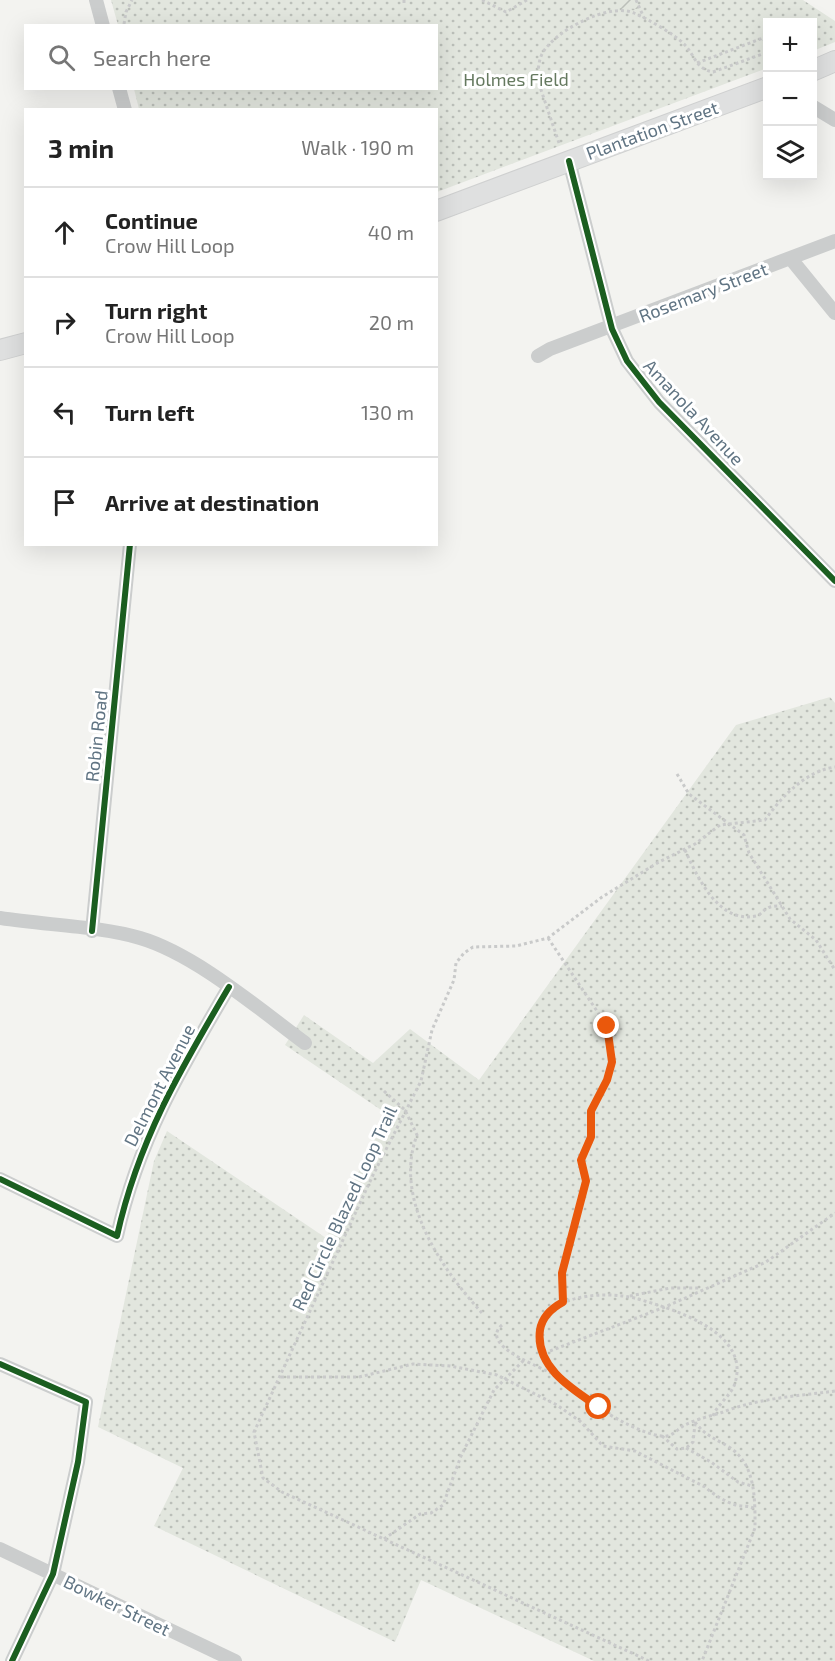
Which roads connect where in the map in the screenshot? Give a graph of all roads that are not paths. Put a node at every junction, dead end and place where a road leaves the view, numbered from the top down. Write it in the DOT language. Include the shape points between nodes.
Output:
graph roads {
  1 [pos="96,0"];
  2 [pos="102,24"];
  3 [pos="835,61"];
  4 [pos="817,69"];
  5 [pos="763,89"];
  6 [pos="119,90"];
  7 [pos="124,108"];
  8 [pos="817,108"];
  9 [pos="835,120"];
  10 [pos="569,161"];
  11 [pos="438,211"];
  12 [pos="835,241"];
  13 [pos="791,259"];
  14 [pos="835,314"];
  15 [pos="611,326"];
  16 [pos="24,344"];
  17 [pos="0,350"];
  18 [pos="538,356"];
  19 [pos="130,546"];
  20 [pos="835,581"];
  21 [pos="0,918"];
  22 [pos="92,931"];
  23 [pos="229,987"];
  24 [pos="305,1043"];
  25 [pos="0,1179"];
  26 [pos="0,1364"];
  27 [pos="0,1549"];
  28 [pos="53,1574"];
  29 [pos="12,1661"];
  30 [pos="235,1661"];
  1 -- 2 [label="street"];
  3 -- 4 [label="street"];
  5 -- 10 [label="street, Plantation Street"];
  6 -- 7 [label="street"];
  8 -- 9 [label="street"];
  10 -- 11 [label="street, Plantation Street"];
  10 -- 15 [label="street, Amanola Avenue"];
  12 -- 13 [label="street, Rosemary Street"];
  13 -- 14 [label="street"];
  13 -- 15 [label="street, Rosemary Street"];
  15 -- 18 [label="street, Rosemary Street"];
  15 -- 20 [label="street, Amanola Avenue" via="627,361 646,388"];
  16 -- 17 [label="street"];
  19 -- 22 [label="street, Robin Road"];
  21 -- 22 [label="street"];
  22 -- 23 [label="street" via="129,935 154,943"];
  23 -- 24 [label="street"];
  23 -- 25 [label="street, Delmont Avenue" via="147,1137 117,1236"];
  26 -- 28 [label="street" via="86,1402 78,1462"];
  27 -- 28 [label="street, Bowker Street"];
  28 -- 29 [label="street"];
  28 -- 30 [label="street, Bowker Street"];
}
